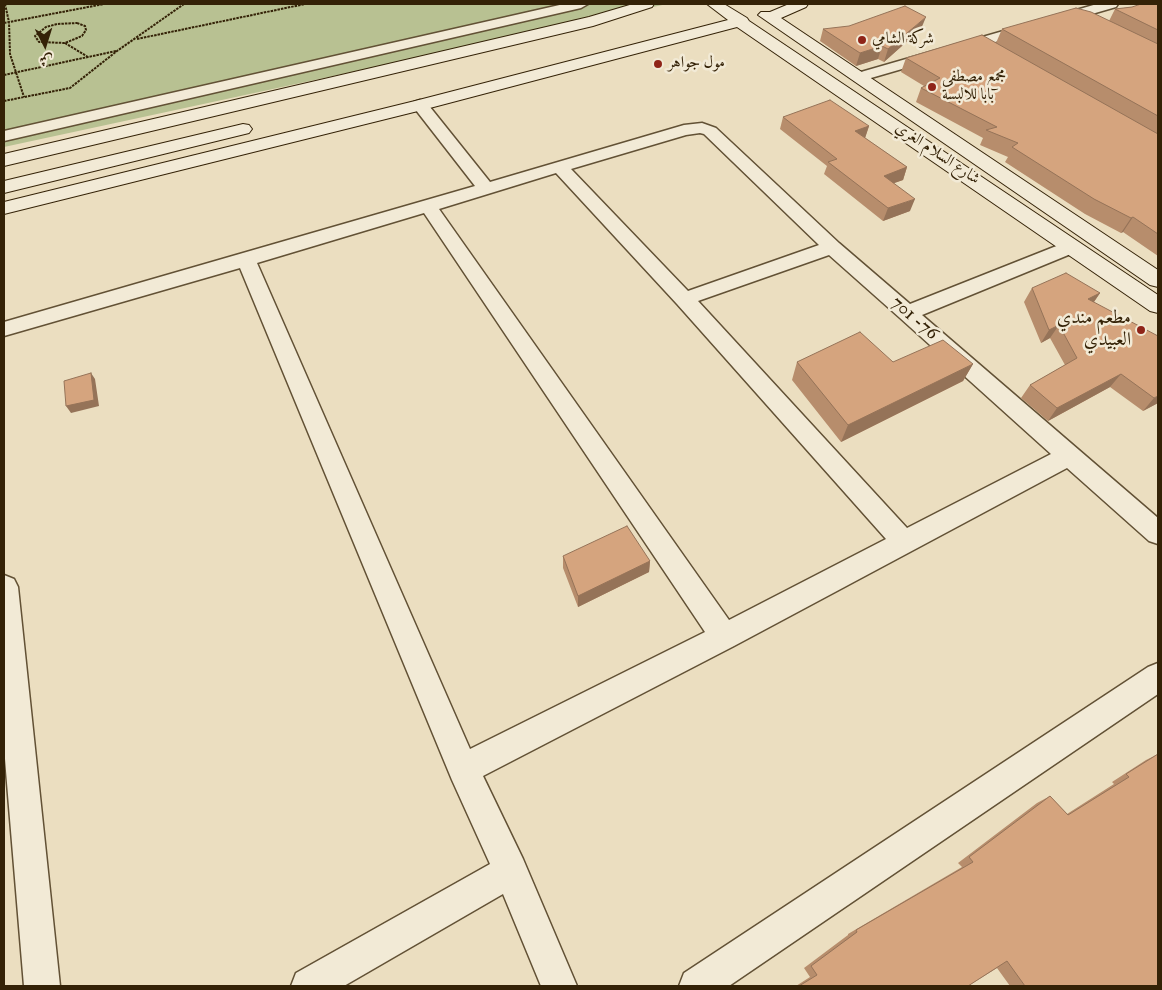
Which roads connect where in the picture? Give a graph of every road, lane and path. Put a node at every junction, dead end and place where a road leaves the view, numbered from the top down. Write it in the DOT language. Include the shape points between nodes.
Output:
graph roads {
  1 [pos="5,4"];
  2 [pos="104,4"];
  3 [pos="184,4"];
  4 [pos="305,4"];
  5 [pos="582,4"];
  6 [pos="647,4"];
  7 [pos="714,4"];
  8 [pos="783,4"];
  9 [pos="801,4"];
  10 [pos="1112,4"];
  11 [pos="745,12"];
  12 [pos="1075,15"];
  13 [pos="770,18"];
  14 [pos="9,22"];
  15 [pos="4,23"];
  16 [pos="1091,23"];
  17 [pos="536,34"];
  18 [pos="135,40"];
  19 [pos="65,43"];
  20 [pos="980,43"];
  21 [pos="589,44"];
  22 [pos="561,46"];
  23 [pos="117,51"];
  24 [pos="997,53"];
  25 [pos="88,57"];
  26 [pos="15,73"];
  27 [pos="4,75"];
  28 [pos="859,77"];
  29 [pos="24,97"];
  30 [pos="4,101"];
  31 [pos="420,104"];
  32 [pos="257,126"];
  33 [pos="4,136"];
  34 [pos="4,160"];
  35 [pos="559,166"];
  36 [pos="4,187"];
  37 [pos="486,188"];
  38 [pos="1041,201"];
  39 [pos="428,206"];
  40 [pos="4,208"];
  41 [pos="1018,210"];
  42 [pos="832,247"];
  43 [pos="1071,247"];
  44 [pos="246,260"];
  45 [pos="1158,280"];
  46 [pos="684,298"];
  47 [pos="1158,306"];
  48 [pos="907,313"];
  49 [pos="4,329"];
  50 [pos="1070,455"];
  51 [pos="1158,532"];
  52 [pos="905,543"];
  53 [pos="4,587"];
  54 [pos="724,638"];
  55 [pos="1158,678"];
  56 [pos="8,681"];
  57 [pos="463,769"];
  58 [pos="511,871"];
  59 [pos="38,985"];
  60 [pos="309,986"];
  61 [pos="559,986"];
  62 [pos="697,986"];
  1 -- 14 [label="path"];
  2 -- 14 [label="path"];
  3 -- 18 [label="path"];
  4 -- 18 [label="path"];
  5 -- 33 [label="street"];
  6 -- 17 [label="street"];
  7 -- 11 [label="street, شارع السلام الغري"];
  8 -- 13 [label="street"];
  9 -- 13 [label="street"];
  10 -- 12 [label="street"];
  11 -- 13 [label="street, شارع السلام الغري"];
  11 -- 21 [label="street"];
  11 -- 31 [label="street"];
  11 -- 41 [label="street, شارع السلام الغري"];
  12 -- 16 [label="street"];
  12 -- 20 [label="street"];
  13 -- 28 [label="street, شارع السلام الغري"];
  14 -- 15 [label="path"];
  14 -- 26 [label="path" via="10,54"];
  17 -- 22 [label="street" via="556,38"];
  17 -- 34 [label="street"];
  18 -- 23 [label="path"];
  19 -- 19 [label="path" via="44,43 35,36 56,24 85,26 82,36"];
  19 -- 25 [label="path"];
  20 -- 24 [label="street"];
  20 -- 28 [label="street"];
  23 -- 25 [label="path"];
  23 -- 29 [label="path" via="70,88"];
  25 -- 26 [label="path"];
  26 -- 27 [label="path"];
  26 -- 29 [label="path"];
  28 -- 38 [label="street, شارع السلام الغري"];
  29 -- 30 [label="path"];
  31 -- 37 [label="street"];
  31 -- 40 [label="street"];
  32 -- 36 [label="street"];
  35 -- 37 [label="street"];
  35 -- 42 [label="street, 701 -76" via="693,128 710,131"];
  35 -- 46 [label="street"];
  37 -- 39 [label="street"];
  38 -- 41 [label="street"];
  38 -- 45 [label="street, شارع السلام الغري"];
  39 -- 44 [label="street"];
  39 -- 54 [label="street"];
  41 -- 43 [label="street, شارع السلام الغري"];
  42 -- 46 [label="street"];
  42 -- 48 [label="street, 701 -76"];
  43 -- 47 [label="street, شارع السلام الغري"];
  43 -- 48 [label="street"];
  44 -- 49 [label="street"];
  44 -- 57 [label="street"];
  46 -- 52 [label="street"];
  48 -- 50 [label="street, 701 -76"];
  50 -- 51 [label="street, 701 -76"];
  50 -- 52 [label="street"];
  52 -- 54 [label="street"];
  53 -- 56 [label="street"];
  54 -- 57 [label="street"];
  55 -- 62 [label="street"];
  56 -- 59 [label="street"];
  57 -- 58 [label="street"];
  58 -- 60 [label="street"];
  58 -- 61 [label="street"];
}
